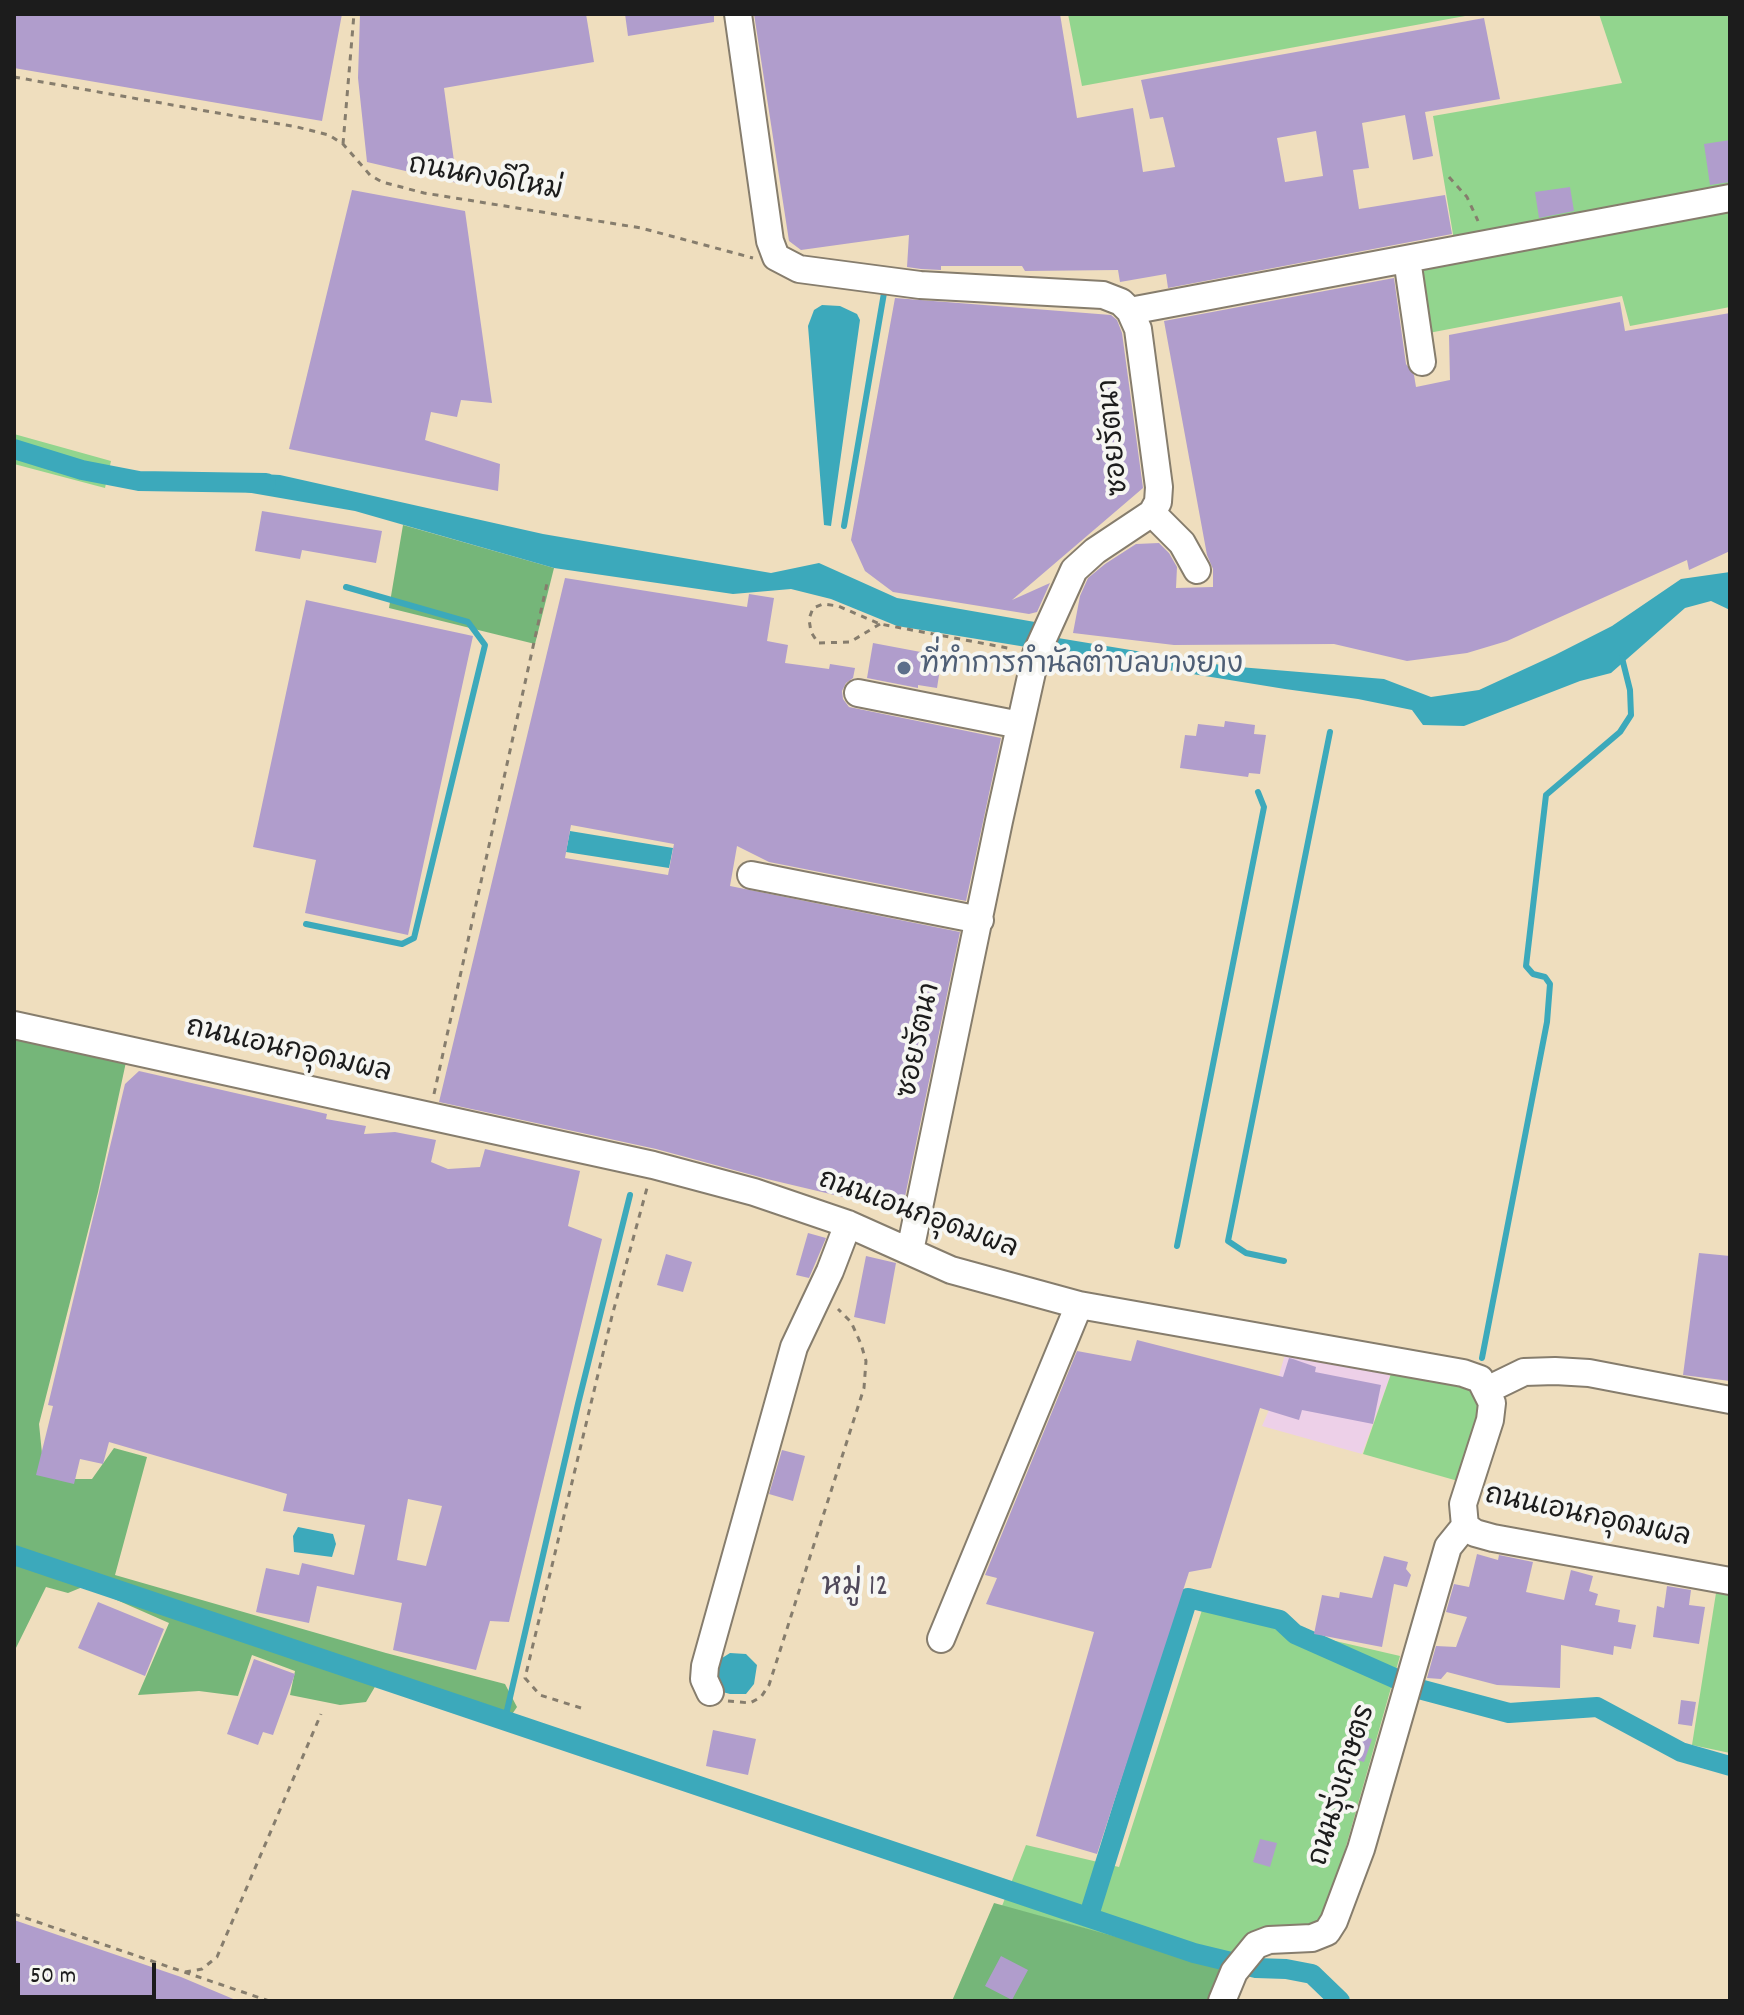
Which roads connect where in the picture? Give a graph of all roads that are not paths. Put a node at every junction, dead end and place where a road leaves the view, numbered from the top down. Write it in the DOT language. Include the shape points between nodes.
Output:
graph roads {
  1 [pos="738,14"];
  2 [pos="1730,198"];
  3 [pos="1407,259"];
  4 [pos="1130,311"];
  5 [pos="1422,362"];
  6 [pos="1152,513"];
  7 [pos="1197,570"];
  8 [pos="858,693"];
  9 [pos="1020,725"];
  10 [pos="751,875"];
  11 [pos="980,920"];
  12 [pos="14,1025"];
  13 [pos="848,1224"];
  14 [pos="910,1251"];
  15 [pos="1079,1305"];
  16 [pos="1487,1390"];
  17 [pos="1730,1400"];
  18 [pos="1465,1526"];
  19 [pos="1730,1581"];
  20 [pos="941,1639"];
  21 [pos="710,1692"];
  22 [pos="1222,2001"];
  1 -- 4 [label="street" via="776,257 799,269 920,285 1103,295"];
  2 -- 3 [label="street"];
  3 -- 4 [label="street"];
  3 -- 5 [label="street"];
  4 -- 6 [label="street, ซอยรัตนา" via="1138,329 1159,487"];
  6 -- 7 [label="street" via="1182,543"];
  6 -- 9 [label="street, ซอยรัตนา" via="1074,570 1036,655"];
  8 -- 9 [label="street"];
  9 -- 11 [label="street, ซอยรัตนา"];
  10 -- 11 [label="street"];
  11 -- 14 [label="street, ซอยรัตนา"];
  12 -- 13 [label="street, ถนนเอนกอุดมผล" via="653,1165"];
  13 -- 14 [label="street, ถนนเอนกอุดมผล"];
  13 -- 21 [label="street" via="794,1347 705,1666"];
  14 -- 15 [label="street, ถนนเอนกอุดมผล" via="951,1270"];
  15 -- 16 [label="street, ถนนเอนกอุดมผล" via="1463,1373 1480,1379"];
  15 -- 20 [label="street"];
  16 -- 17 [label="street" via="1524,1372 1555,1371"];
  16 -- 18 [label="street, ถนนเอนกอุดมผล" via="1490,1420 1463,1504"];
  18 -- 19 [label="street, ถนนเอนกอุดมผล" via="1493,1538"];
  18 -- 22 [label="street, ถนนรุ่งเกษตร" via="1448,1547 1361,1849 1334,1921 1327,1932 1312,1938 1256,1945"];
}
